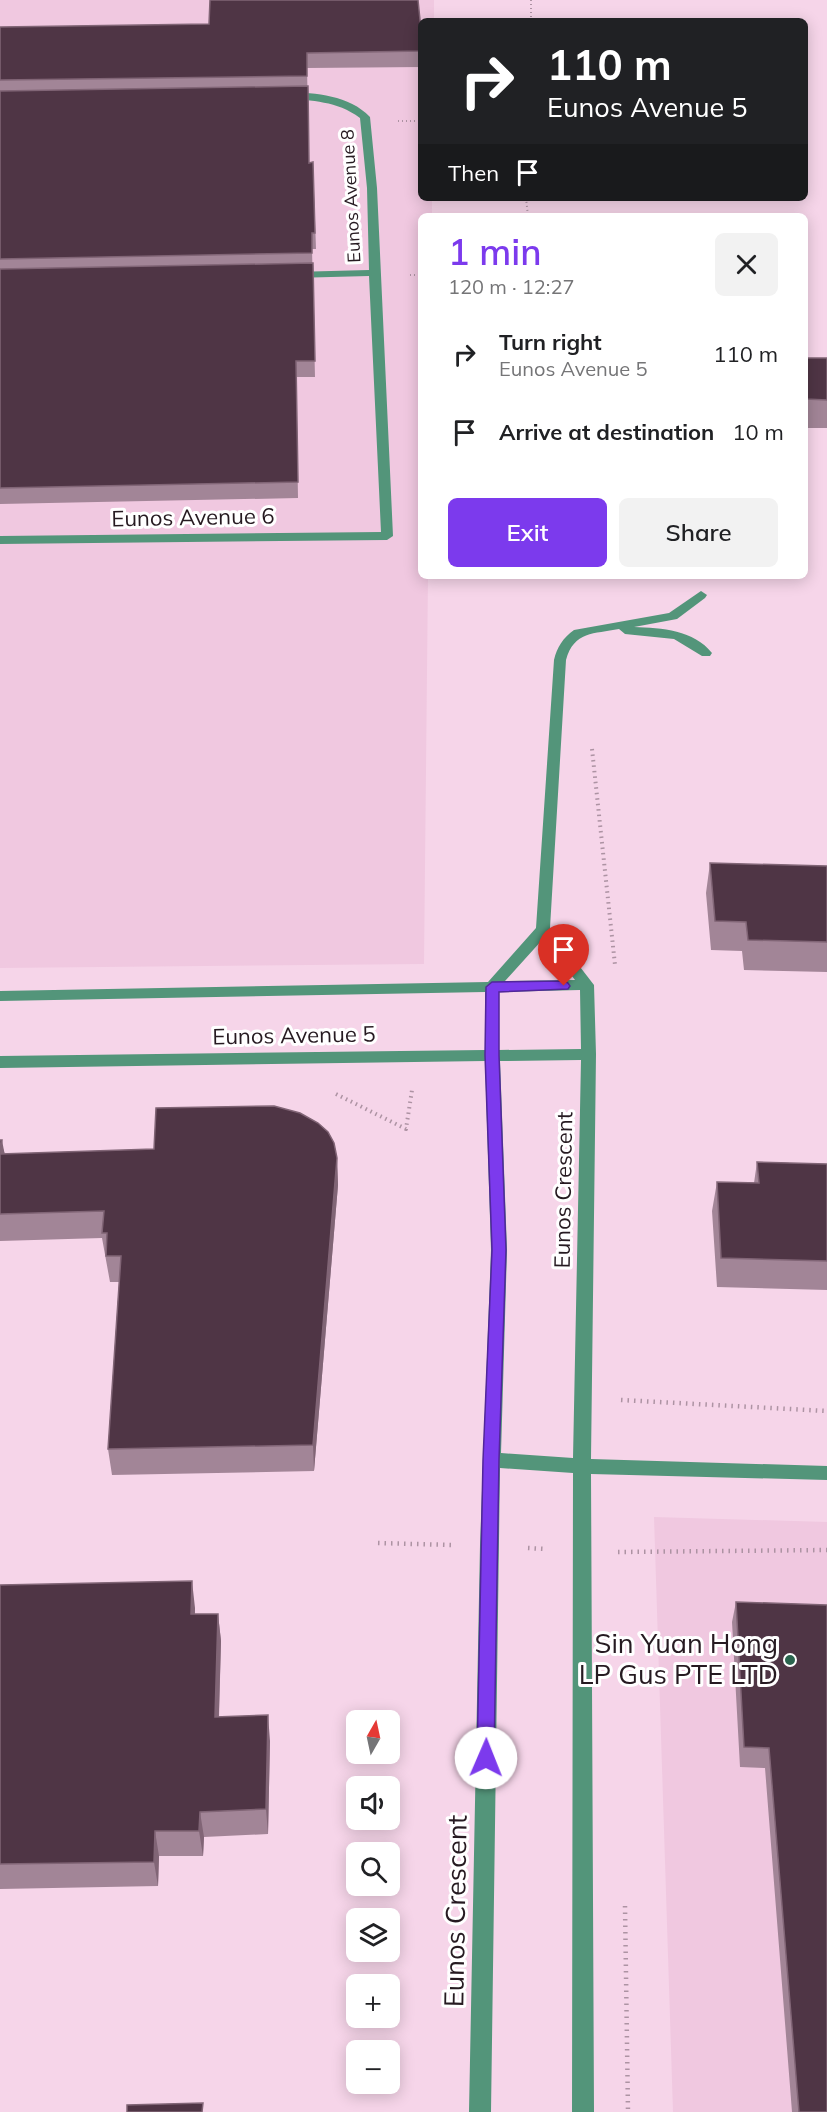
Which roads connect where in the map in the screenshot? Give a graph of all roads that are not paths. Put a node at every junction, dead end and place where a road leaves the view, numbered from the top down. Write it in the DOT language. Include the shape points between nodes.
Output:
graph roads {
  1 [pos="279,96"];
  2 [pos="374,273"];
  3 [pos="280,275"];
  4 [pos="387,536"];
  5 [pos="0,540"];
  6 [pos="701,595"];
  7 [pos="604,628"];
  8 [pos="706,653"];
  9 [pos="543,930"];
  10 [pos="587,986"];
  11 [pos="492,987"];
  12 [pos="0,996"];
  13 [pos="589,1054"];
  14 [pos="492,1055"];
  15 [pos="0,1062"];
  16 [pos="491,1460"];
  17 [pos="582,1466"];
  18 [pos="827,1473"];
  19 [pos="480,2112"];
  20 [pos="583,2112"];
  1 -- 2 [label="street, Eunos Avenue 8" via="338,100 365,117"];
  2 -- 3 [label="street"];
  2 -- 4 [label="street, Eunos Avenue 8"];
  4 -- 5 [label="street, Eunos Avenue 6"];
  6 -- 7 [label="street" via="672,616"];
  7 -- 8 [label="street" via="678,635 695,642"];
  7 -- 9 [label="street" via="578,633 563,649 560,660"];
  9 -- 10 [label="street"];
  9 -- 11 [label="street"];
  10 -- 11 [label="street, Eunos Avenue 5"];
  10 -- 13 [label="street, Eunos Crescent"];
  11 -- 12 [label="street, Eunos Avenue 5"];
  11 -- 14 [label="street, Eunos Crescent"];
  13 -- 14 [label="street, Eunos Avenue 5"];
  13 -- 17 [label="street, Eunos Crescent"];
  14 -- 15 [label="street, Eunos Avenue 5"];
  14 -- 16 [label="street, Eunos Crescent" via="499,1250"];
  16 -- 17 [label="street"];
  16 -- 19 [label="street, Eunos Crescent"];
  17 -- 18 [label="street"];
  17 -- 20 [label="street, Eunos Crescent"];
}
